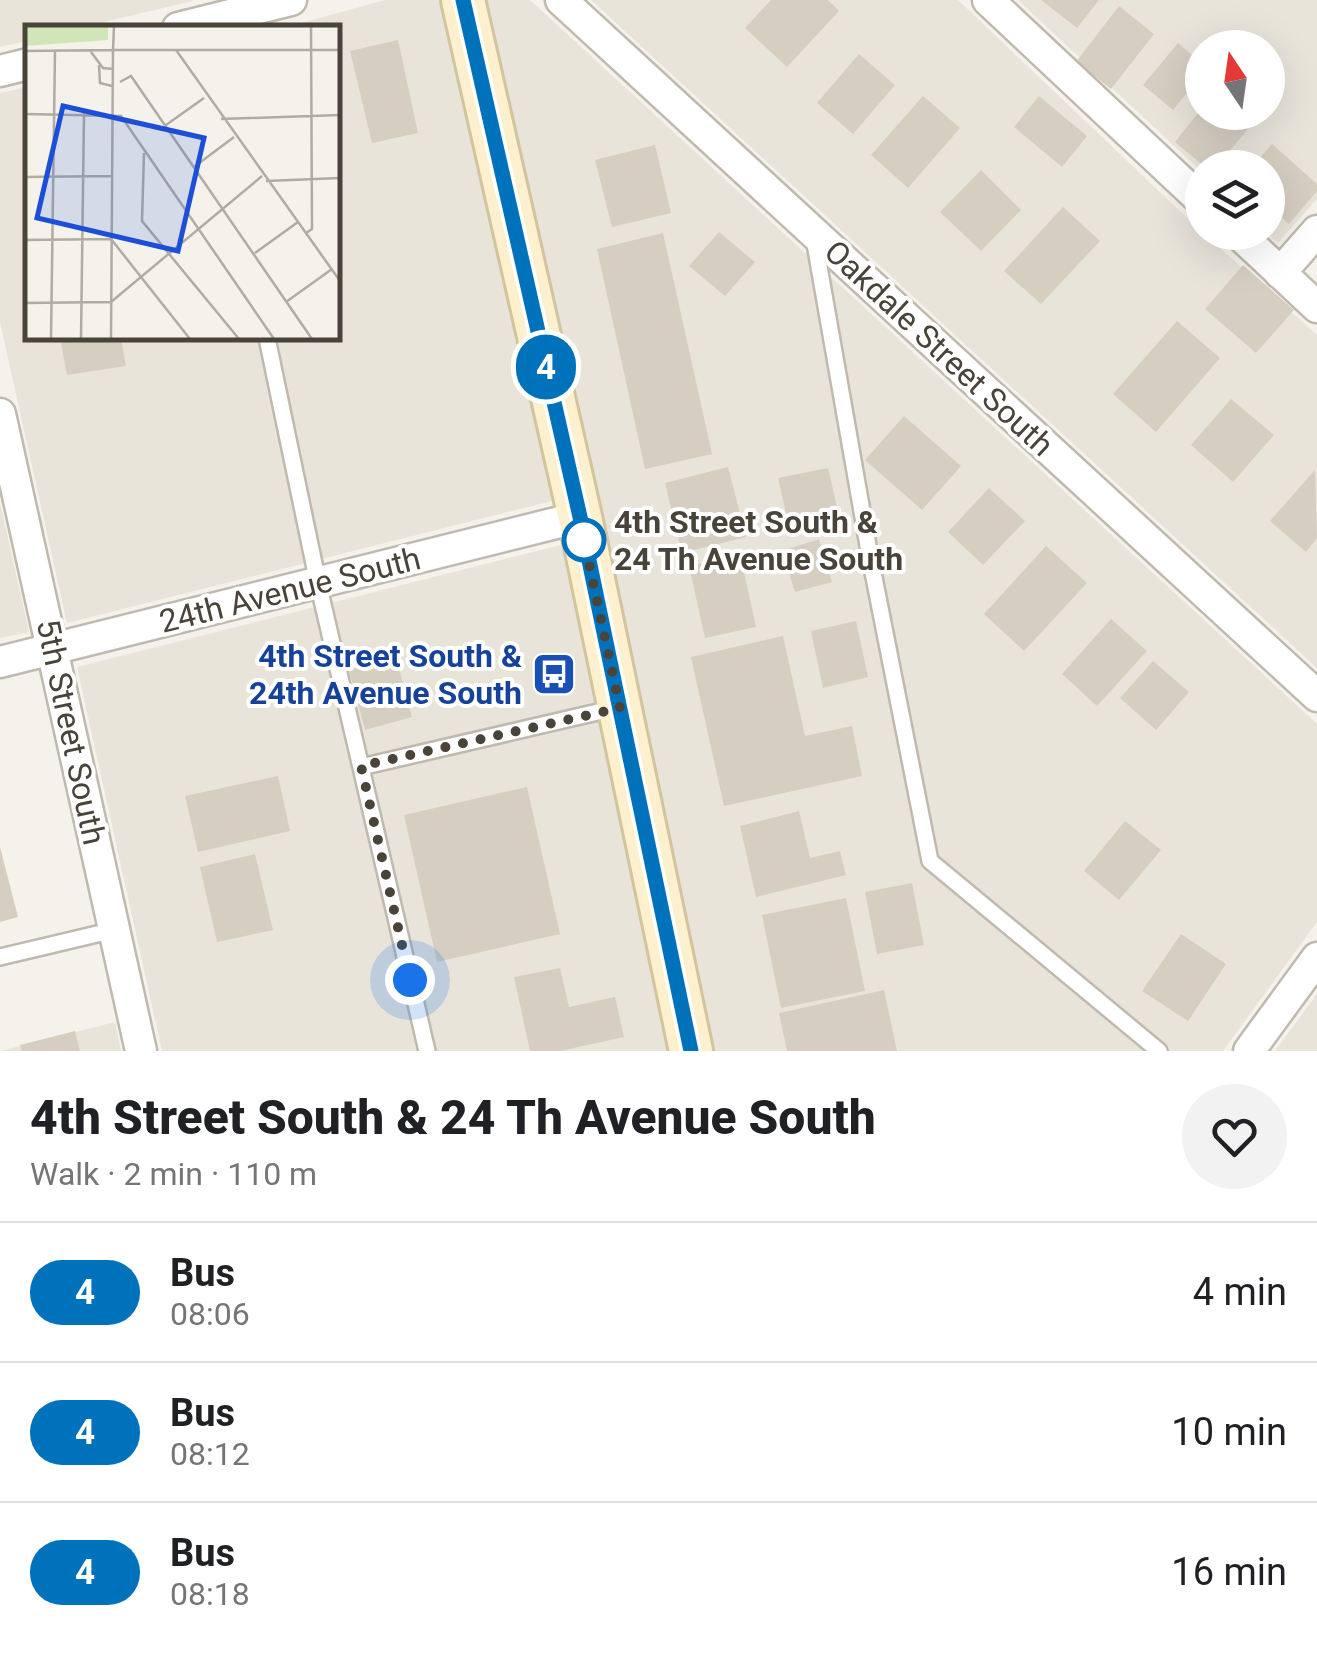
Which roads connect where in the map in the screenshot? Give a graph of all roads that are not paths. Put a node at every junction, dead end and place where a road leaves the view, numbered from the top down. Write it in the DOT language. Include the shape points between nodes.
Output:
graph roads {
  1 [pos="291,0"];
  2 [pos="462,0"];
  3 [pos="560,0"];
  4 [pos="988,0"];
  5 [pos="198,25"];
  6 [pos="25,65"];
  7 [pos="0,71"];
  8 [pos="1185,185"];
  9 [pos="1317,231"];
  10 [pos="812,232"];
  11 [pos="1255,250"];
  12 [pos="1280,273"];
  13 [pos="1317,307"];
  14 [pos="268,340"];
  15 [pos="0,414"];
  16 [pos="580,517"];
  17 [pos="318,583"];
  18 [pos="52,650"];
  19 [pos="0,662"];
  20 [pos="1317,696"];
  21 [pos="620,708"];
  22 [pos="361,766"];
  23 [pos="114,930"];
  24 [pos="0,957"];
  25 [pos="1317,958"];
  26 [pos="141,1051"];
  27 [pos="427,1051"];
  28 [pos="691,1051"];
  29 [pos="1159,1051"];
  30 [pos="1249,1051"];
  1 -- 5 [label="street"];
  2 -- 16 [label="street"];
  3 -- 10 [label="street, Oakdale Street South"];
  4 -- 8 [label="street"];
  6 -- 7 [label="street"];
  9 -- 12 [label="street"];
  10 -- 20 [label="street, Oakdale Street South"];
  10 -- 29 [label="lane" via="930,861"];
  11 -- 12 [label="street"];
  12 -- 13 [label="street"];
  14 -- 17 [label="lane"];
  15 -- 18 [label="street, 5th Street South"];
  16 -- 17 [label="street, 24th Avenue South"];
  16 -- 21 [label="street"];
  17 -- 18 [label="street, 24th Avenue South"];
  17 -- 22 [label="lane"];
  18 -- 19 [label="street, 24th Avenue South"];
  18 -- 23 [label="street, 5th Street South"];
  21 -- 22 [label="lane"];
  21 -- 28 [label="street"];
  22 -- 27 [label="lane"];
  23 -- 24 [label="lane"];
  23 -- 26 [label="street, 5th Street South"];
  25 -- 30 [label="street"];
}
